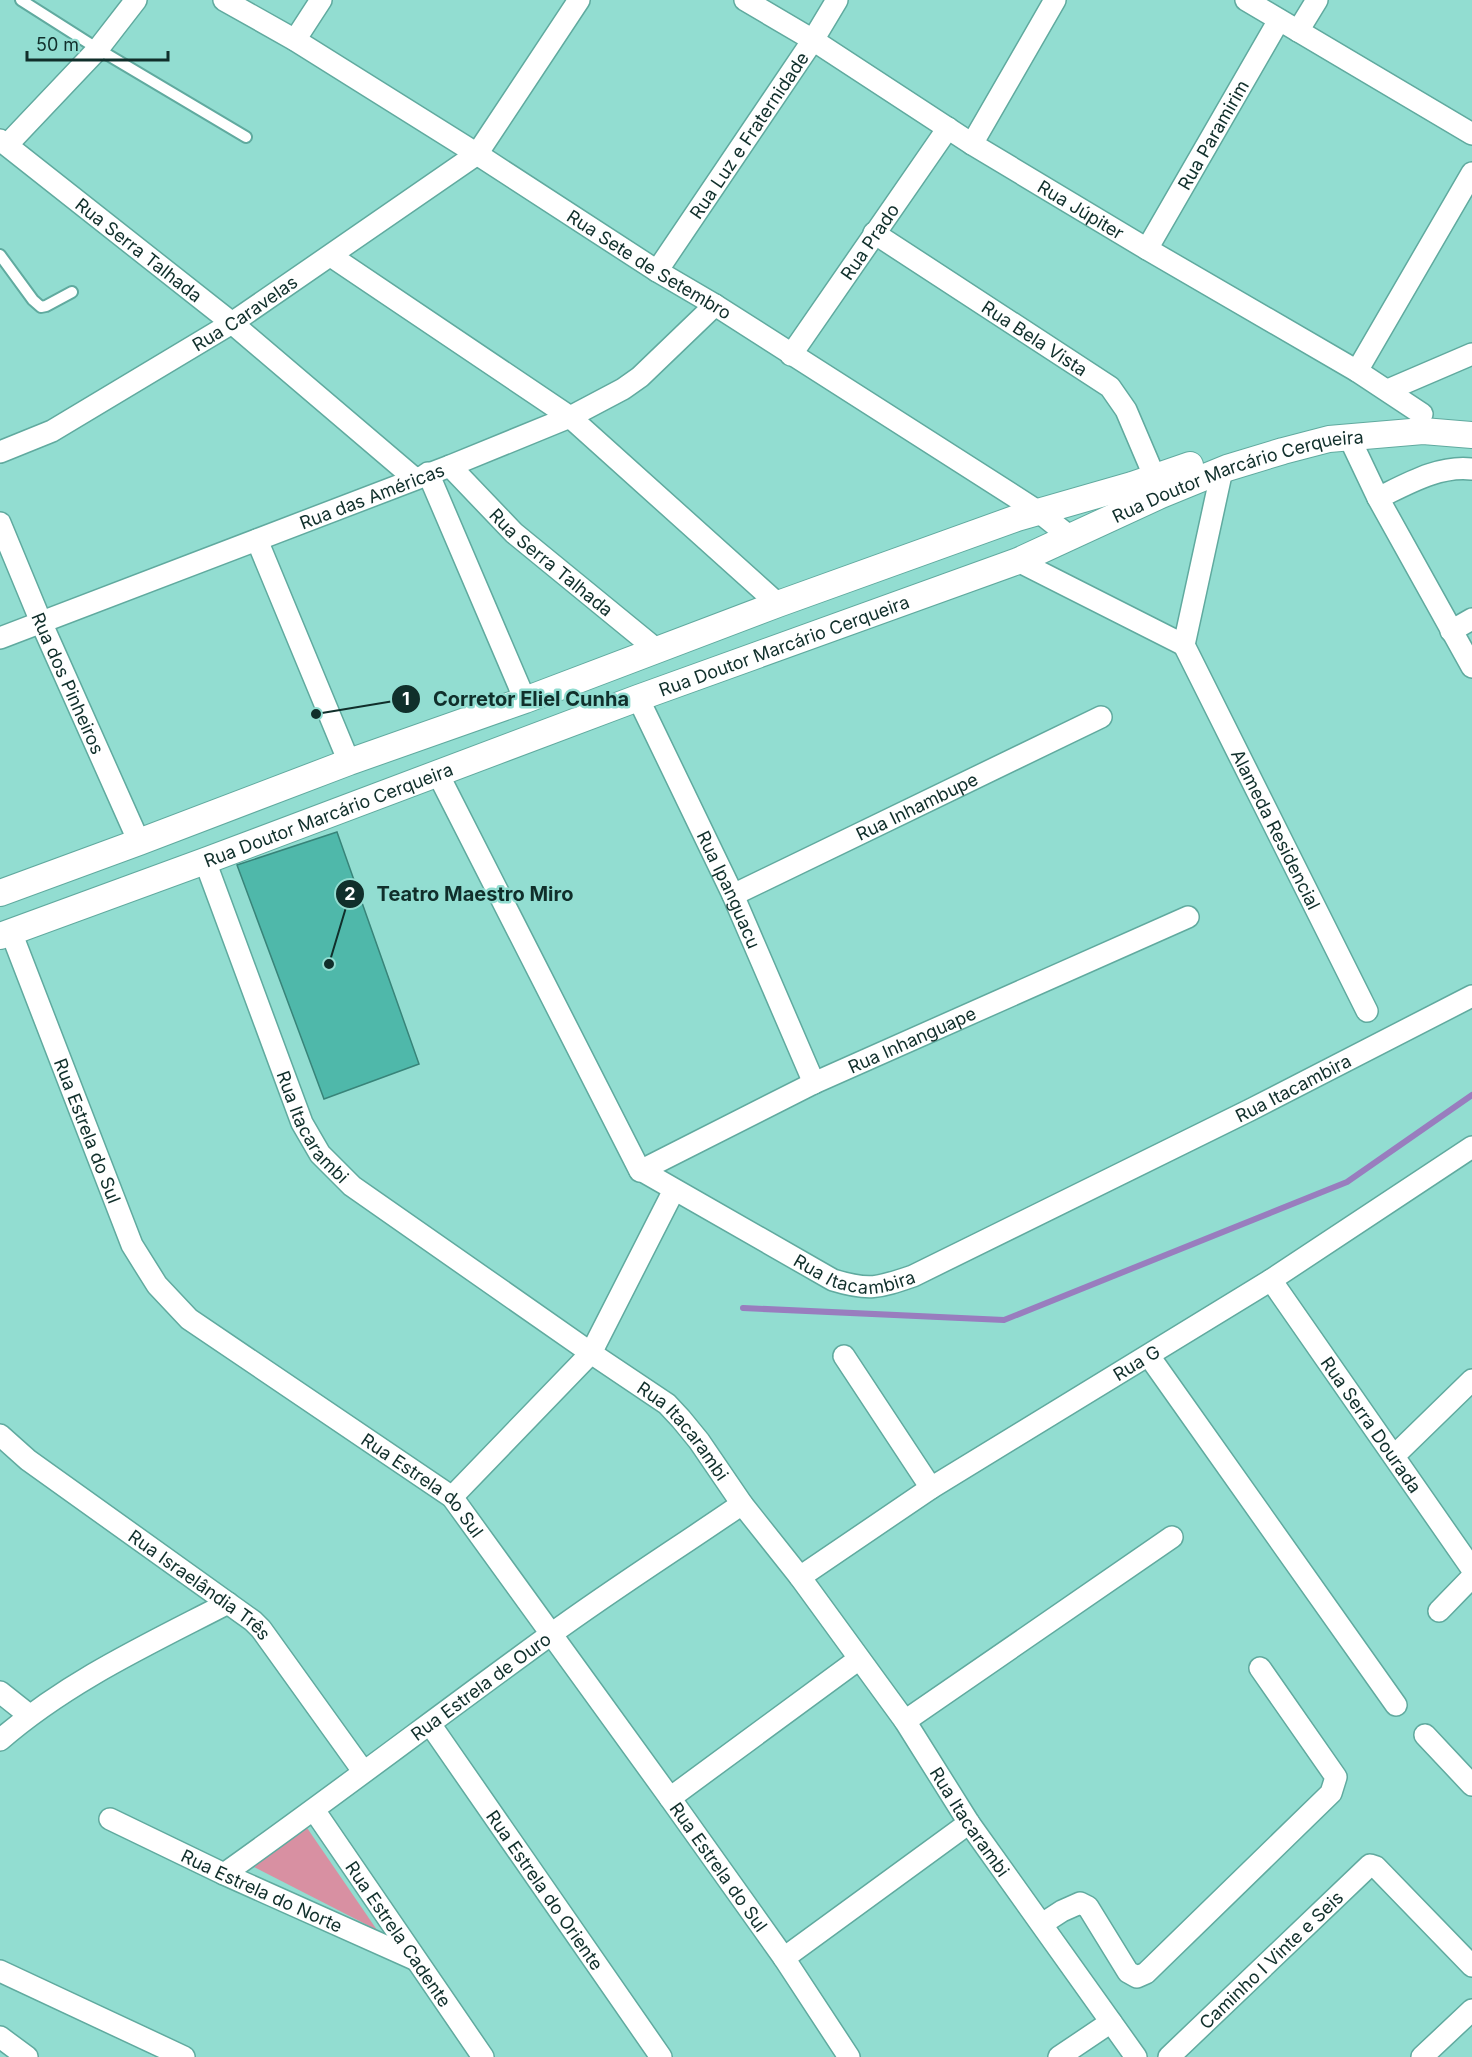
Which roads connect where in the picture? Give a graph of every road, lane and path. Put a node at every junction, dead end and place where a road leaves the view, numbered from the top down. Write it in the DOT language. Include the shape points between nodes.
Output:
graph roads {
  1 [pos="21,0"];
  2 [pos="136,0"];
  3 [pos="224,0"];
  4 [pos="321,0"];
  5 [pos="579,0"];
  6 [pos="745,0"];
  7 [pos="837,0"];
  8 [pos="1055,0"];
  9 [pos="1246,0"];
  10 [pos="1317,0"];
  11 [pos="1279,20"];
  12 [pos="1298,32"];
  13 [pos="295,40"];
  14 [pos="813,40"];
  15 [pos="98,49"];
  16 [pos="948,128"];
  17 [pos="1471,130"];
  18 [pos="246,137"];
  19 [pos="972,144"];
  20 [pos="6,151"];
  21 [pos="477,154"];
  22 [pos="1472,173"];
  23 [pos="874,233"];
  24 [pos="1147,249"];
  25 [pos="0,255"];
  26 [pos="331,256"];
  27 [pos="657,271"];
  28 [pos="72,292"];
  29 [pos="715,304"];
  30 [pos="232,323"];
  31 [pos="1472,354"];
  32 [pos="791,355"];
  33 [pos="1357,371"];
  34 [pos="1388,390"];
  35 [pos="1422,414"];
  36 [pos="570,417"];
  37 [pos="1472,419"];
  38 [pos="1472,435"];
  39 [pos="1349,437"];
  40 [pos="0,452"];
  41 [pos="450,466"];
  42 [pos="1472,469"];
  43 [pos="1222,470"];
  44 [pos="421,475"];
  45 [pos="1155,478"];
  46 [pos="1378,498"];
  47 [pos="1040,512"];
  48 [pos="0,523"];
  49 [pos="1069,536"];
  50 [pos="257,540"];
  51 [pos="1018,561"];
  52 [pos="778,604"];
  53 [pos="1472,619"];
  54 [pos="40,622"];
  55 [pos="1451,631"];
  56 [pos="0,638"];
  57 [pos="1184,645"];
  58 [pos="657,650"];
  59 [pos="1472,667"];
  60 [pos="638,698"];
  61 [pos="525,699"];
  62 [pos="1101,717"];
  63 [pos="382,751"];
  64 [pos="349,762"];
  65 [pos="324,772"];
  66 [pos="438,774"];
  67 [pos="391,791"];
  68 [pos="340,810"];
  69 [pos="139,842"];
  70 [pos="206,861"];
  71 [pos="0,893"];
  72 [pos="733,896"];
  73 [pos="1188,917"];
  74 [pos="5,934"];
  75 [pos="1472,996"];
  76 [pos="1367,1011"];
  77 [pos="814,1083"];
  78 [pos="1472,1147"];
  79 [pos="640,1171"];
  80 [pos="675,1190"];
  81 [pos="1271,1280"];
  82 [pos="591,1353"];
  83 [pos="844,1356"];
  84 [pos="1149,1356"];
  85 [pos="1472,1380"];
  86 [pos="0,1435"];
  87 [pos="1394,1456"];
  88 [pos="931,1488"];
  89 [pos="452,1497"];
  90 [pos="742,1504"];
  91 [pos="1172,1538"];
  92 [pos="1472,1569"];
  93 [pos="800,1577"];
  94 [pos="1472,1577"];
  95 [pos="228,1603"];
  96 [pos="1438,1611"];
  97 [pos="552,1634"];
  98 [pos="859,1659"];
  99 [pos="1260,1668"];
  100 [pos="0,1692"];
  101 [pos="1395,1705"];
  102 [pos="29,1715"];
  103 [pos="905,1721"];
  104 [pos="430,1725"];
  105 [pos="1425,1735"];
  106 [pos="0,1740"];
  107 [pos="363,1771"];
  108 [pos="1472,1785"];
  109 [pos="670,1798"];
  110 [pos="314,1810"];
  111 [pos="110,1819"];
  112 [pos="969,1824"];
  113 [pos="224,1874"];
  114 [pos="1042,1924"];
  115 [pos="784,1958"];
  116 [pos="414,1959"];
  117 [pos="1472,1966"];
  118 [pos="0,1971"];
  119 [pos="1472,2010"];
  120 [pos="1111,2022"];
  121 [pos="184,2057"];
  122 [pos="483,2057"];
  123 [pos="662,2057"];
  124 [pos="849,2057"];
  125 [pos="1059,2057"];
  126 [pos="1136,2057"];
  127 [pos="1169,2057"];
  128 [pos="1422,2057"];
  1 -- 15 [label="lane"];
  2 -- 15 [label="street"];
  3 -- 13 [label="street, Rua Sete de Setembro"];
  4 -- 13 [label="street"];
  5 -- 21 [label="street"];
  6 -- 14 [label="street, Rua Júpiter"];
  7 -- 14 [label="street, Rua Luz e Fraternidade"];
  8 -- 19 [label="street"];
  9 -- 11 [label="street"];
  10 -- 12 [label="street"];
  11 -- 12 [label="street"];
  11 -- 24 [label="street, Rua Paramirim"];
  12 -- 17 [label="street"];
  13 -- 21 [label="street, Rua Sete de Setembro"];
  14 -- 16 [label="street, Rua Júpiter"];
  14 -- 27 [label="street, Rua Luz e Fraternidade"];
  15 -- 18 [label="lane"];
  15 -- 20 [label="street"];
  16 -- 19 [label="street, Rua Júpiter"];
  16 -- 23 [label="street, Rua Prado"];
  19 -- 24 [label="street, Rua Júpiter"];
  20 -- 30 [label="street, Rua Serra Talhada"];
  21 -- 26 [label="street, Rua Caravelas"];
  21 -- 27 [label="street, Rua Sete de Setembro"];
  22 -- 33 [label="street"];
  23 -- 32 [label="street, Rua Prado"];
  23 -- 45 [label="street, Rua Bela Vista" via="1110,387 1126,410"];
  24 -- 33 [label="street, Rua Júpiter"];
  25 -- 28 [label="lane" via="41,307"];
  26 -- 30 [label="street, Rua Caravelas"];
  26 -- 36 [label="street"];
  27 -- 29 [label="street, Rua Sete de Setembro"];
  29 -- 32 [label="street, Rua Sete de Setembro"];
  29 -- 36 [label="street, Rua das Américas" via="640,377"];
  30 -- 40 [label="street, Rua Caravelas" via="52,431"];
  30 -- 44 [label="street, Rua Serra Talhada"];
  31 -- 34 [label="street"];
  32 -- 47 [label="street, Rua Sete de Setembro"];
  33 -- 34 [label="street, Rua Júpiter"];
  34 -- 35 [label="street, Rua Júpiter"];
  35 -- 37 [label="street, Rua Doutor Marcário Cerqueira"];
  35 -- 45 [label="street, Rua Doutor Marcário Cerqueira" via="1281,436"];
  36 -- 41 [label="street, Rua das Américas"];
  36 -- 52 [label="street"];
  38 -- 39 [label="street, Rua Doutor Marcário Cerqueira" via="1423,431"];
  39 -- 43 [label="street, Rua Doutor Marcário Cerqueira" via="1329,439"];
  39 -- 46 [label="street"];
  41 -- 44 [label="street, Rua das Américas"];
  41 -- 58 [label="street, Rua Serra Talhada" via="514,533"];
  42 -- 46 [label="street" via="1462,467 1427,475"];
  43 -- 49 [label="street, Rua Doutor Marcário Cerqueira"];
  43 -- 57 [label="street"];
  44 -- 50 [label="street, Rua das Américas"];
  44 -- 61 [label="street"];
  45 -- 47 [label="street, Rua Doutor Marcário Cerqueira"];
  46 -- 55 [label="street"];
  47 -- 49 [label="street, Rua Sete de Setembro"];
  47 -- 52 [label="street, Rua Doutor Marcário Cerqueira"];
  48 -- 54 [label="street, Rua dos Pinheiros"];
  49 -- 51 [label="street, Rua Doutor Marcário Cerqueira"];
  50 -- 54 [label="street, Rua das Américas"];
  50 -- 64 [label="street"];
  51 -- 57 [label="street"];
  51 -- 60 [label="street, Rua Doutor Marcário Cerqueira"];
  52 -- 58 [label="street, Rua Doutor Marcário Cerqueira"];
  53 -- 55 [label="street"];
  54 -- 56 [label="street, Rua das Américas"];
  54 -- 69 [label="street, Rua dos Pinheiros"];
  55 -- 59 [label="street"];
  57 -- 76 [label="street, Alameda Residencial"];
  58 -- 61 [label="street, Rua Doutor Marcário Cerqueira"];
  60 -- 66 [label="street, Rua Doutor Marcário Cerqueira"];
  60 -- 72 [label="street, Rua Ipanguacu"];
  61 -- 63 [label="street, Rua Doutor Marcário Cerqueira"];
  62 -- 72 [label="street, Rua Inhambupe"];
  63 -- 64 [label="street, Rua Doutor Marcário Cerqueira"];
  63 -- 67 [label="street" via="381,773"];
  64 -- 65 [label="street, Rua Doutor Marcário Cerqueira"];
  65 -- 68 [label="street" via="339,778 345,788 346,798"];
  65 -- 69 [label="street, Rua Doutor Marcário Cerqueira"];
  66 -- 67 [label="street, Rua Doutor Marcário Cerqueira"];
  66 -- 79 [label="street"];
  67 -- 68 [label="street, Rua Doutor Marcário Cerqueira"];
  68 -- 70 [label="street, Rua Doutor Marcário Cerqueira"];
  69 -- 71 [label="street, Rua Doutor Marcário Cerqueira"];
  70 -- 74 [label="street, Rua Doutor Marcário Cerqueira"];
  70 -- 82 [label="street, Rua Itacarambi" via="302,1123 320,1154 352,1186"];
  72 -- 77 [label="street, Rua Ipanguacu"];
  73 -- 77 [label="street, Rua Inhanguape"];
  74 -- 89 [label="street, Rua Estrela do Sul" via="132,1245 157,1285 189,1319"];
  75 -- 80 [label="street, Rua Itacambira" via="1219,1126 913,1276 880,1287 833,1280"];
  77 -- 79 [label="street, Rua Inhanguape"];
  78 -- 81 [label="street, Rua G"];
  79 -- 80 [label="street, Rua Itacambira"];
  80 -- 82 [label="street"];
  81 -- 84 [label="street, Rua G"];
  81 -- 87 [label="street, Rua Serra Dourada"];
  82 -- 89 [label="street"];
  82 -- 90 [label="street, Rua Itacarambi" via="667,1404 699,1441"];
  83 -- 88 [label="street"];
  84 -- 88 [label="street, Rua G"];
  84 -- 101 [label="street"];
  85 -- 87 [label="street"];
  86 -- 95 [label="street, Rua Israelândia Três" via="27,1460"];
  87 -- 92 [label="street, Rua Serra Dourada"];
  88 -- 93 [label="street, Rua G"];
  89 -- 97 [label="street, Rua Estrela do Sul"];
  90 -- 93 [label="street, Rua Itacarambi"];
  90 -- 97 [label="street, Rua Estrela de Ouro"];
  91 -- 103 [label="street"];
  93 -- 98 [label="street, Rua Itacarambi"];
  94 -- 96 [label="street"];
  95 -- 102 [label="street" via="116,1661"];
  95 -- 107 [label="street, Rua Israelândia Três" via="261,1629"];
  97 -- 104 [label="street, Rua Estrela de Ouro"];
  97 -- 109 [label="street, Rua Estrela do Sul"];
  98 -- 103 [label="street, Rua Itacarambi"];
  98 -- 109 [label="street"];
  99 -- 114 [label="street" via="1336,1777 1331,1793 1146,1973 1137,1977 1128,1972 1088,1906 1080,1903"];
  100 -- 102 [label="street"];
  102 -- 106 [label="street"];
  103 -- 112 [label="street, Rua Itacarambi"];
  104 -- 107 [label="street, Rua Estrela de Ouro"];
  104 -- 123 [label="street, Rua Estrela do Oriente"];
  105 -- 108 [label="street"];
  107 -- 110 [label="street, Rua Estrela de Ouro"];
  109 -- 115 [label="street, Rua Estrela do Sul"];
  110 -- 113 [label="street, Rua Estrela de Ouro"];
  110 -- 116 [label="street, Rua Estrela Cadente"];
  111 -- 113 [label="street, Rua Estrela do Norte"];
  112 -- 114 [label="street, Rua Itacarambi"];
  112 -- 115 [label="street"];
  113 -- 116 [label="street, Rua Estrela do Norte"];
  114 -- 120 [label="street, Rua Itacarambi"];
  115 -- 124 [label="street, Rua Estrela do Sul"];
  116 -- 122 [label="street, Rua Estrela Cadente"];
  117 -- 127 [label="street, Caminho I Vinte e Seis" via="1373,1865"];
  118 -- 121 [label="street"];
  119 -- 128 [label="street"];
  120 -- 125 [label="street"];
  120 -- 126 [label="street, Rua Itacarambi"];
}
